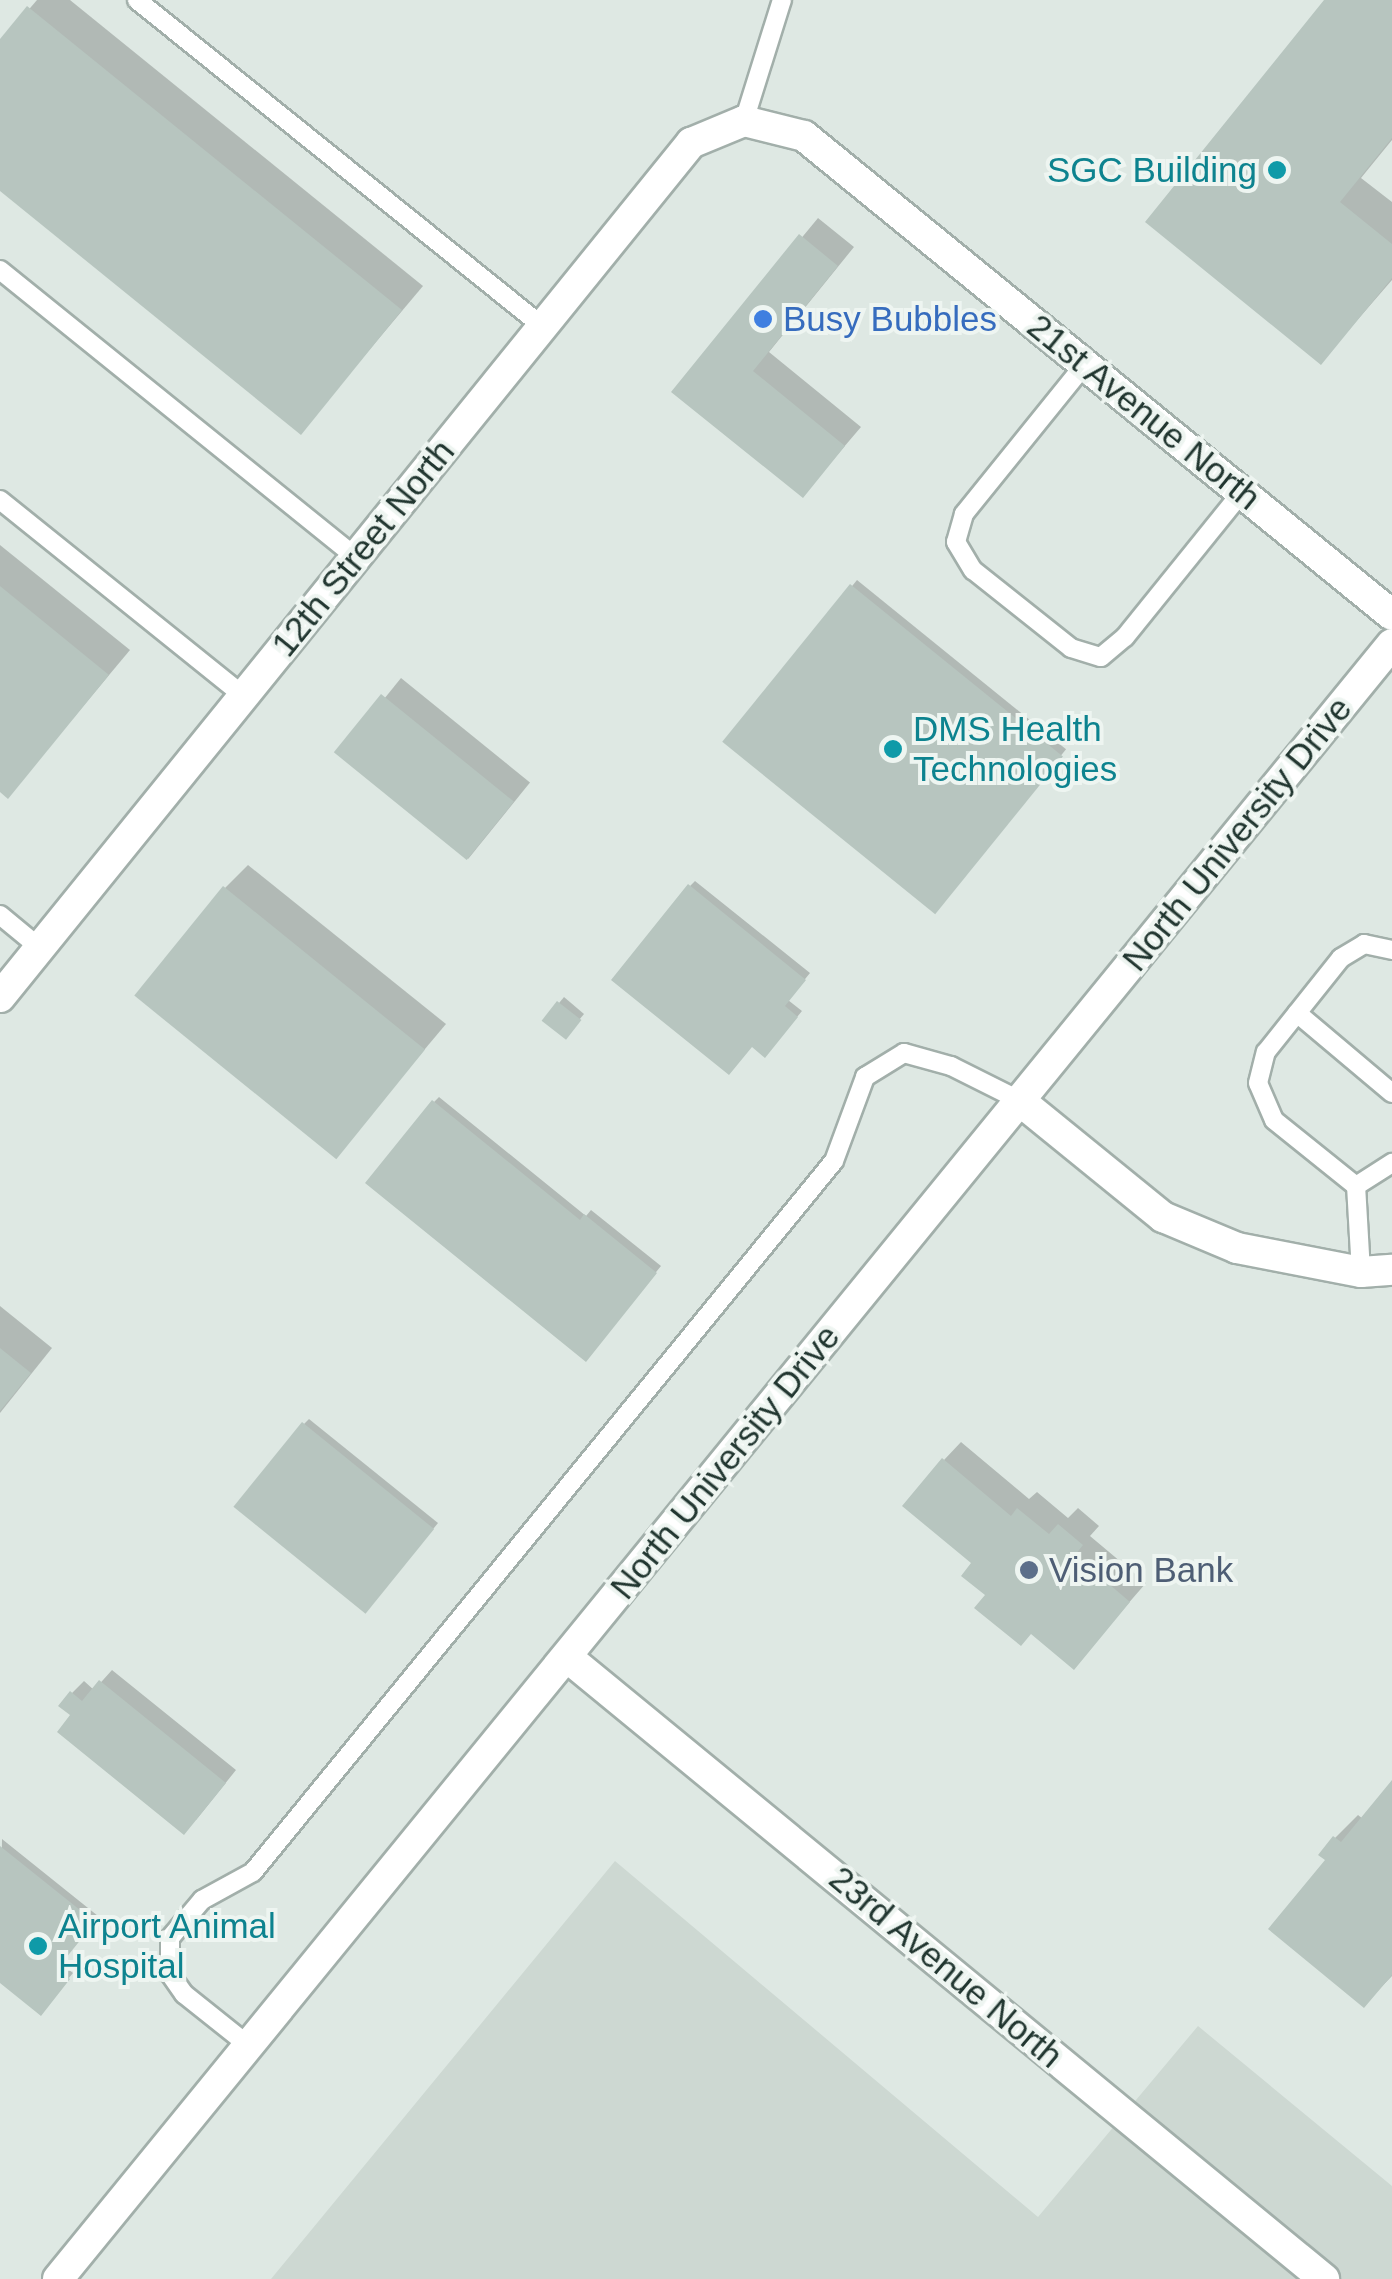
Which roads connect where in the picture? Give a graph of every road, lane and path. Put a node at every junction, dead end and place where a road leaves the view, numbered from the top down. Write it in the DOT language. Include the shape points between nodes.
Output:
graph roads {
  1 [pos="136,0"];
  2 [pos="782,0"];
  3 [pos="744,121"];
  4 [pos="0,270"];
  5 [pos="542,326"];
  6 [pos="1085,364"];
  7 [pos="1242,492"];
  8 [pos="0,500"];
  9 [pos="356,557"];
  10 [pos="1392,615"];
  11 [pos="1392,644"];
  12 [pos="244,696"];
  13 [pos="0,915"];
  14 [pos="40,948"];
  15 [pos="1392,950"];
  16 [pos="0,997"];
  17 [pos="1297,1013"];
  18 [pos="1392,1093"];
  19 [pos="1020,1100"];
  20 [pos="1392,1163"];
  21 [pos="1356,1186"];
  22 [pos="1392,1270"];
  23 [pos="1360,1272"];
  24 [pos="567,1656"];
  25 [pos="248,2045"];
  26 [pos="58,2279"];
  27 [pos="1324,2279"];
  1 -- 5 [label="lane"];
  2 -- 3 [label="lane"];
  3 -- 5 [label="street, 12th Street North" via="690,144"];
  3 -- 6 [label="street, 21st Avenue North" via="804,136"];
  4 -- 9 [label="lane"];
  5 -- 9 [label="street, 12th Street North"];
  6 -- 7 [label="street, 21st Avenue North"];
  6 -- 7 [label="lane" via="964,514 956,542 973,570 1072,648 1101,657 1125,637"];
  7 -- 10 [label="street, 21st Avenue North"];
  8 -- 12 [label="lane"];
  9 -- 12 [label="street, 12th Street North"];
  11 -- 19 [label="street, North University Drive"];
  12 -- 14 [label="street, 12th Street North"];
  13 -- 14 [label="lane"];
  14 -- 16 [label="street, 12th Street North"];
  15 -- 17 [label="lane" via="1364,944 1341,958"];
  17 -- 18 [label="lane"];
  17 -- 21 [label="lane" via="1266,1052 1258,1083 1274,1120"];
  19 -- 23 [label="street" via="1163,1217 1237,1248"];
  19 -- 24 [label="street, North University Drive"];
  19 -- 25 [label="lane" via="951,1066 904,1053 865,1077 834,1161 253,1872 202,1900 170,1938 170,1974 184,1994"];
  20 -- 21 [label="lane"];
  21 -- 23 [label="lane"];
  22 -- 23 [label="street"];
  24 -- 25 [label="street, North University Drive"];
  24 -- 27 [label="street, 23rd Avenue North"];
  25 -- 26 [label="street, North University Drive"];
}
